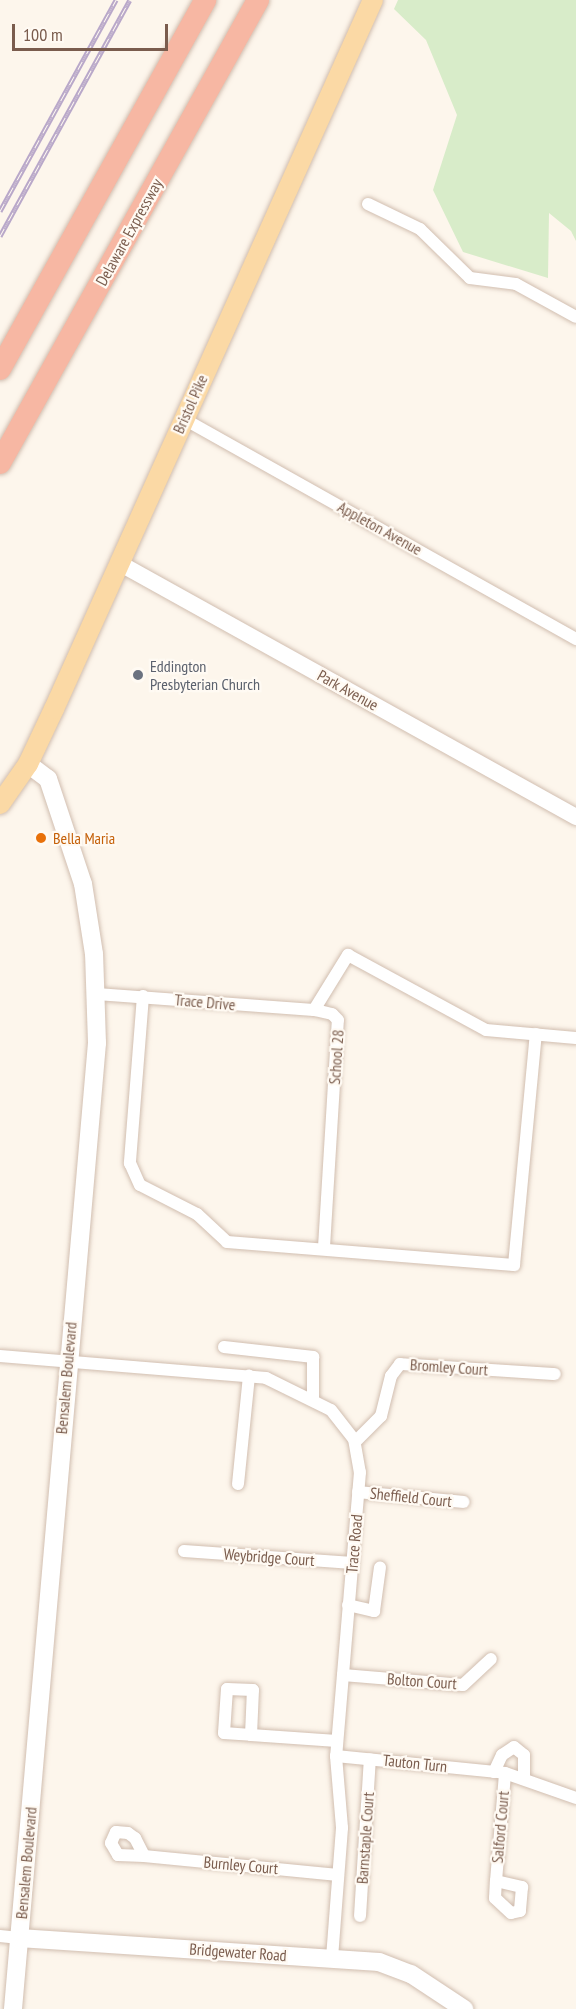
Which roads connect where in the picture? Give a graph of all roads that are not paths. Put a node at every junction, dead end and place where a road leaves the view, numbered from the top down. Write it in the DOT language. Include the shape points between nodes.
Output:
graph roads {
  1 [pos="205,0"];
  2 [pos="258,0"];
  3 [pos="372,0"];
  4 [pos="368,204"];
  5 [pos="576,317"];
  6 [pos="0,369"];
  7 [pos="184,419"];
  8 [pos="0,463"];
  9 [pos="119,563"];
  10 [pos="576,639"];
  11 [pos="27,764"];
  12 [pos="0,804"];
  13 [pos="576,817"];
  14 [pos="96,994"];
  15 [pos="143,996"];
  16 [pos="314,1011"];
  17 [pos="536,1034"];
  18 [pos="576,1038"];
  19 [pos="324,1247"];
  20 [pos="224,1347"];
  21 [pos="0,1356"];
  22 [pos="67,1363"];
  23 [pos="555,1374"];
  24 [pos="249,1376"];
  25 [pos="313,1399"];
  26 [pos="355,1442"];
  27 [pos="238,1484"];
  28 [pos="358,1491"];
  29 [pos="464,1503"];
  30 [pos="184,1551"];
  31 [pos="353,1563"];
  32 [pos="380,1567"];
  33 [pos="348,1605"];
  34 [pos="491,1659"];
  35 [pos="343,1675"];
  36 [pos="252,1735"];
  37 [pos="337,1741"];
  38 [pos="336,1756"];
  39 [pos="370,1759"];
  40 [pos="499,1772"];
  41 [pos="524,1778"];
  42 [pos="576,1798"];
  43 [pos="144,1857"];
  44 [pos="338,1875"];
  45 [pos="496,1881"];
  46 [pos="360,1916"];
  47 [pos="0,1936"];
  48 [pos="19,1938"];
  49 [pos="332,1958"];
  50 [pos="13,2009"];
  51 [pos="464,2009"];
  1 -- 6 [label="highway"];
  2 -- 8 [label="highway, Delaware Expressway"];
  3 -- 7 [label="main road, Bristol Pike"];
  4 -- 5 [label="street" via="420,229 463,274 478,280 516,284"];
  7 -- 9 [label="main road, Bristol Pike"];
  7 -- 10 [label="street, Appleton Avenue"];
  9 -- 11 [label="main road, Bristol Pike"];
  9 -- 13 [label="street, Park Avenue"];
  11 -- 12 [label="main road, Bristol Pike"];
  11 -- 14 [label="main road, Bensalem Boulevard" via="48,779 71,840 89,919"];
  14 -- 15 [label="street, Trace Drive"];
  14 -- 22 [label="main road, Bensalem Boulevard" via="96,1065"];
  15 -- 16 [label="street, Trace Drive"];
  15 -- 19 [label="street" via="130,1163 140,1185 197,1214 227,1242"];
  16 -- 17 [label="street, School 28" via="348,956 486,1030"];
  16 -- 19 [label="street, School 28" via="332,1014 338,1020"];
  17 -- 18 [label="street, School 28"];
  17 -- 19 [label="street" via="514,1265"];
  20 -- 25 [label="street" via="313,1357"];
  21 -- 22 [label="street"];
  22 -- 24 [label="street" via="129,1364"];
  22 -- 48 [label="main road, Bensalem Boulevard"];
  23 -- 26 [label="street, Bromley Court" via="400,1364 391,1376 381,1416"];
  24 -- 25 [label="street" via="274,1380"];
  24 -- 27 [label="street"];
  25 -- 26 [label="street" via="342,1421"];
  26 -- 28 [label="street, Trace Road"];
  28 -- 29 [label="street, Sheffield Court"];
  28 -- 31 [label="street, Trace Road"];
  30 -- 31 [label="street, Weybridge Court"];
  31 -- 33 [label="street, Trace Road"];
  32 -- 33 [label="street" via="374,1611"];
  33 -- 35 [label="street, Trace Road"];
  34 -- 35 [label="street, Bolton Court" via="463,1685"];
  35 -- 37 [label="street, Trace Road"];
  36 -- 37 [label="street"];
  37 -- 38 [label="street, Trace Road"];
  38 -- 39 [label="street, Tauton Turn"];
  38 -- 44 [label="street, Trace Road" via="342,1828"];
  39 -- 40 [label="street, Tauton Turn"];
  39 -- 46 [label="street, Barnstaple Court"];
  40 -- 41 [label="street, Tauton Turn"];
  40 -- 41 [label="street" via="502,1755 514,1748 524,1755"];
  40 -- 45 [label="street, Salford Court"];
  41 -- 42 [label="street, Tauton Turn"];
  43 -- 44 [label="street, Burnley Court"];
  44 -- 49 [label="street, Trace Road"];
  47 -- 48 [label="street, Bridgewater Road"];
  48 -- 49 [label="main road, Bridgewater Road"];
  48 -- 50 [label="main road, Bensalem Boulevard"];
  49 -- 51 [label="main road, Bridgewater Road" via="392,1965"];
}
